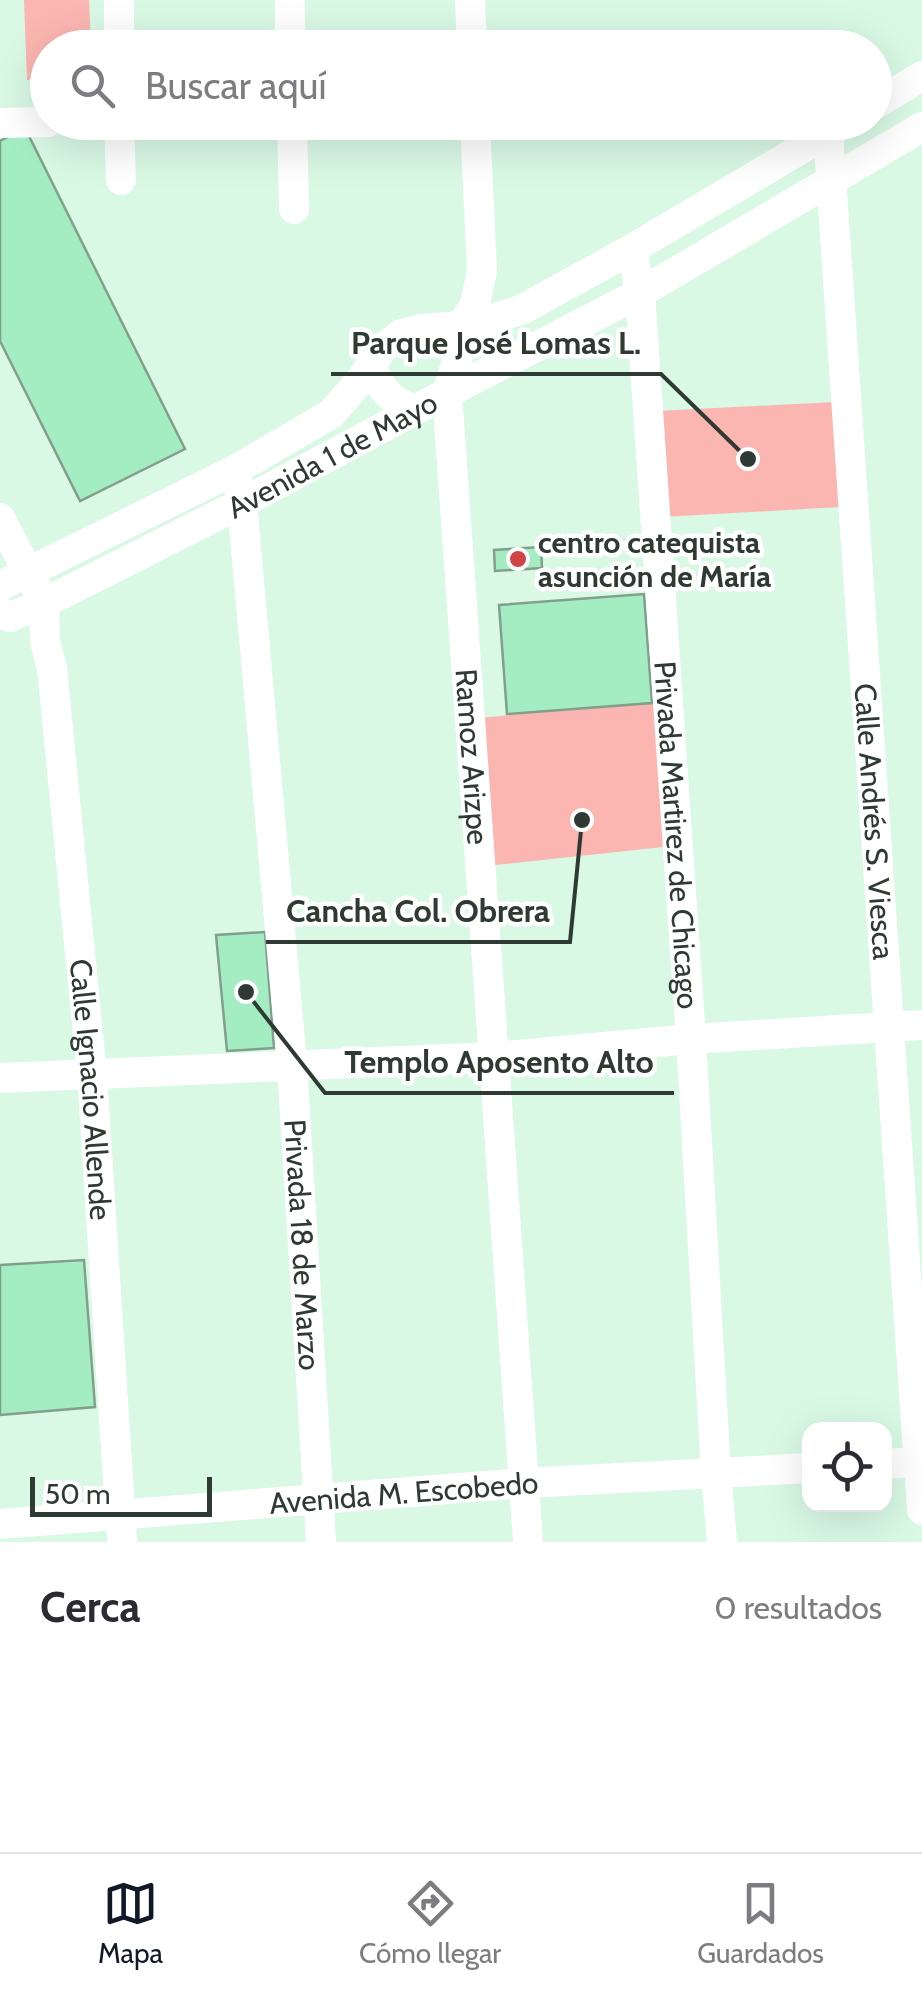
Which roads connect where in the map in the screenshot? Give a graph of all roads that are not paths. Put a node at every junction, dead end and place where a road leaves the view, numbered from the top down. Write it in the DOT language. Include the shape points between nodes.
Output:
graph roads {
  1 [pos="119,0"];
  2 [pos="290,0"];
  3 [pos="470,0"];
  4 [pos="119,30"];
  5 [pos="290,30"];
  6 [pos="471,30"];
  7 [pos="922,76"];
  8 [pos="892,94"];
  9 [pos="30,122"];
  10 [pos="0,123"];
  11 [pos="922,127"];
  12 [pos="120,140"];
  13 [pos="292,140"];
  14 [pos="476,140"];
  15 [pos="817,140"];
  16 [pos="836,140"];
  17 [pos="122,180"];
  18 [pos="831,182"];
  19 [pos="294,209"];
  20 [pos="632,249"];
  21 [pos="640,293"];
  22 [pos="462,326"];
  23 [pos="370,365"];
  24 [pos="446,392"];
  25 [pos="416,410"];
  26 [pos="235,470"];
  27 [pos="242,503"];
  28 [pos="0,518"];
  29 [pos="28,571"];
  30 [pos="0,586"];
  31 [pos="44,603"];
  32 [pos="4,609"];
  33 [pos="45,641"];
  34 [pos="922,1025"];
  35 [pos="890,1027"];
  36 [pos="691,1039"];
  37 [pos="494,1057"];
  38 [pos="292,1064"];
  39 [pos="92,1076"];
  40 [pos="0,1078"];
  41 [pos="920,1462"];
  42 [pos="892,1464"];
  43 [pos="802,1468"];
  44 [pos="716,1472"];
  45 [pos="524,1483"];
  46 [pos="317,1500"];
  47 [pos="922,1510"];
  48 [pos="0,1524"];
  49 [pos="121,1528"];
  50 [pos="320,1542"];
  51 [pos="528,1542"];
  52 [pos="722,1542"];
  1 -- 4 [label="street"];
  2 -- 5 [label="street"];
  3 -- 6 [label="street"];
  7 -- 8 [label="street"];
  9 -- 10 [label="street"];
  11 -- 18 [label="street, Avenida 1 de Mayo"];
  12 -- 17 [label="street"];
  13 -- 19 [label="street"];
  14 -- 22 [label="street" via="482,271"];
  15 -- 20 [label="street, Avenida 1 de Mayo"];
  16 -- 18 [label="street, Calle Andrés S. Viesca"];
  18 -- 21 [label="street, Avenida 1 de Mayo"];
  18 -- 35 [label="street, Calle Andrés S. Viesca"];
  20 -- 21 [label="street, Privada Martirez de Chicago"];
  20 -- 22 [label="street, Avenida 1 de Mayo" via="523,309"];
  21 -- 24 [label="street, Avenida 1 de Mayo"];
  21 -- 36 [label="street, Privada Martirez de Chicago"];
  22 -- 23 [label="street, Avenida 1 de Mayo" via="401,334"];
  22 -- 24 [label="street"];
  23 -- 25 [label="street" via="385,393"];
  23 -- 26 [label="street, Avenida 1 de Mayo" via="331,414"];
  24 -- 25 [label="street, Avenida 1 de Mayo"];
  24 -- 37 [label="street, Ramoz Arizpe"];
  25 -- 27 [label="street, Avenida 1 de Mayo"];
  26 -- 27 [label="street, Privada 18 de Marzo"];
  26 -- 29 [label="street, Avenida 1 de Mayo"];
  27 -- 31 [label="street, Avenida 1 de Mayo"];
  27 -- 38 [label="street, Privada 18 de Marzo"];
  28 -- 29 [label="street"];
  29 -- 30 [label="street, Avenida 1 de Mayo"];
  29 -- 31 [label="street"];
  31 -- 32 [label="street, Avenida 1 de Mayo"];
  31 -- 33 [label="street, Calle Ignacio Allende"];
  32 -- 33 [label="street"];
  33 -- 39 [label="street, Calle Ignacio Allende"];
  34 -- 35 [label="street"];
  35 -- 36 [label="street"];
  35 -- 41 [label="street, Calle Andrés S. Viesca"];
  36 -- 37 [label="street"];
  36 -- 44 [label="street, Privada Martirez de Chicago"];
  37 -- 38 [label="street"];
  37 -- 45 [label="street, Ramoz Arizpe"];
  38 -- 39 [label="street"];
  38 -- 46 [label="street, Privada 18 de Marzo"];
  39 -- 40 [label="street"];
  39 -- 49 [label="street, Calle Ignacio Allende"];
  41 -- 42 [label="street"];
  41 -- 47 [label="street, Calle Andrés S. Viesca"];
  43 -- 44 [label="street, Avenida M. Escobedo"];
  44 -- 45 [label="street, Avenida M. Escobedo"];
  44 -- 52 [label="street, Privada Martirez de Chicago"];
  45 -- 46 [label="street, Avenida M. Escobedo"];
  45 -- 51 [label="street, Ramoz Arizpe"];
  46 -- 49 [label="street, Avenida M. Escobedo"];
  46 -- 50 [label="street, Privada 18 de Marzo"];
  48 -- 49 [label="street, Avenida M. Escobedo"];
}
